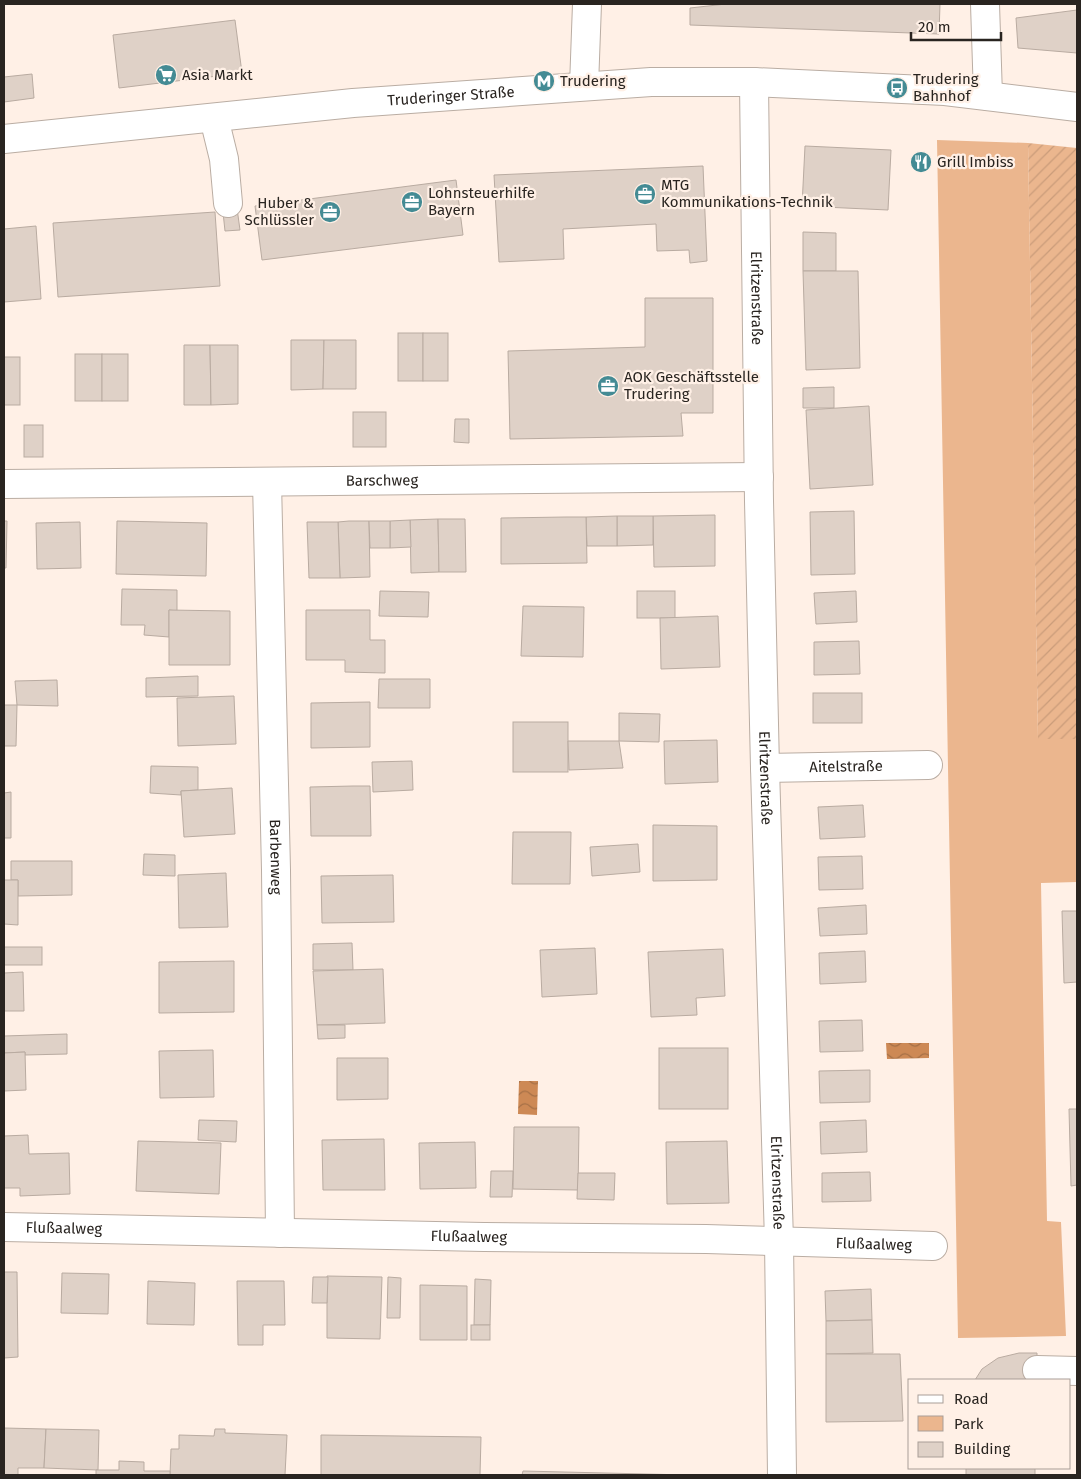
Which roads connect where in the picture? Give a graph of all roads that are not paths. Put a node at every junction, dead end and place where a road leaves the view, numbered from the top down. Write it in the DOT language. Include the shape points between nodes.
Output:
graph roads {
  1 [pos="587,4"];
  2 [pos="985,4"];
  3 [pos="754,82"];
  4 [pos="584,86"];
  5 [pos="988,96"];
  6 [pos="1077,107"];
  7 [pos="214,118"];
  8 [pos="4,139"];
  9 [pos="228,202"];
  10 [pos="759,476"];
  11 [pos="267,482"];
  12 [pos="4,484"];
  13 [pos="928,765"];
  14 [pos="765,768"];
  15 [pos="4,1227"];
  16 [pos="280,1232"];
  17 [pos="780,1241"];
  18 [pos="933,1246"];
  19 [pos="1037,1370"];
  20 [pos="1077,1371"];
  21 [pos="782,1475"];
  1 -- 4 [label="street"];
  2 -- 5 [label="street"];
  3 -- 4 [label="street, Truderinger Straße"];
  3 -- 5 [label="street, Truderinger Straße"];
  3 -- 10 [label="street, Elritzenstraße"];
  4 -- 7 [label="street, Truderinger Straße" via="353,103"];
  5 -- 6 [label="street, Truderinger Straße"];
  7 -- 8 [label="street, Truderinger Straße"];
  7 -- 9 [label="street" via="224,159"];
  10 -- 11 [label="street, Barschweg"];
  10 -- 14 [label="street, Elritzenstraße"];
  11 -- 12 [label="street, Barschweg"];
  11 -- 16 [label="street, Barbenweg"];
  13 -- 14 [label="street, Aitelstraße"];
  14 -- 17 [label="street, Elritzenstraße"];
  15 -- 16 [label="street, Flußaalweg"];
  16 -- 17 [label="street, Flußaalweg"];
  17 -- 18 [label="street, Flußaalweg"];
  17 -- 21 [label="street, Elritzenstraße"];
  19 -- 20 [label="street"];
}
